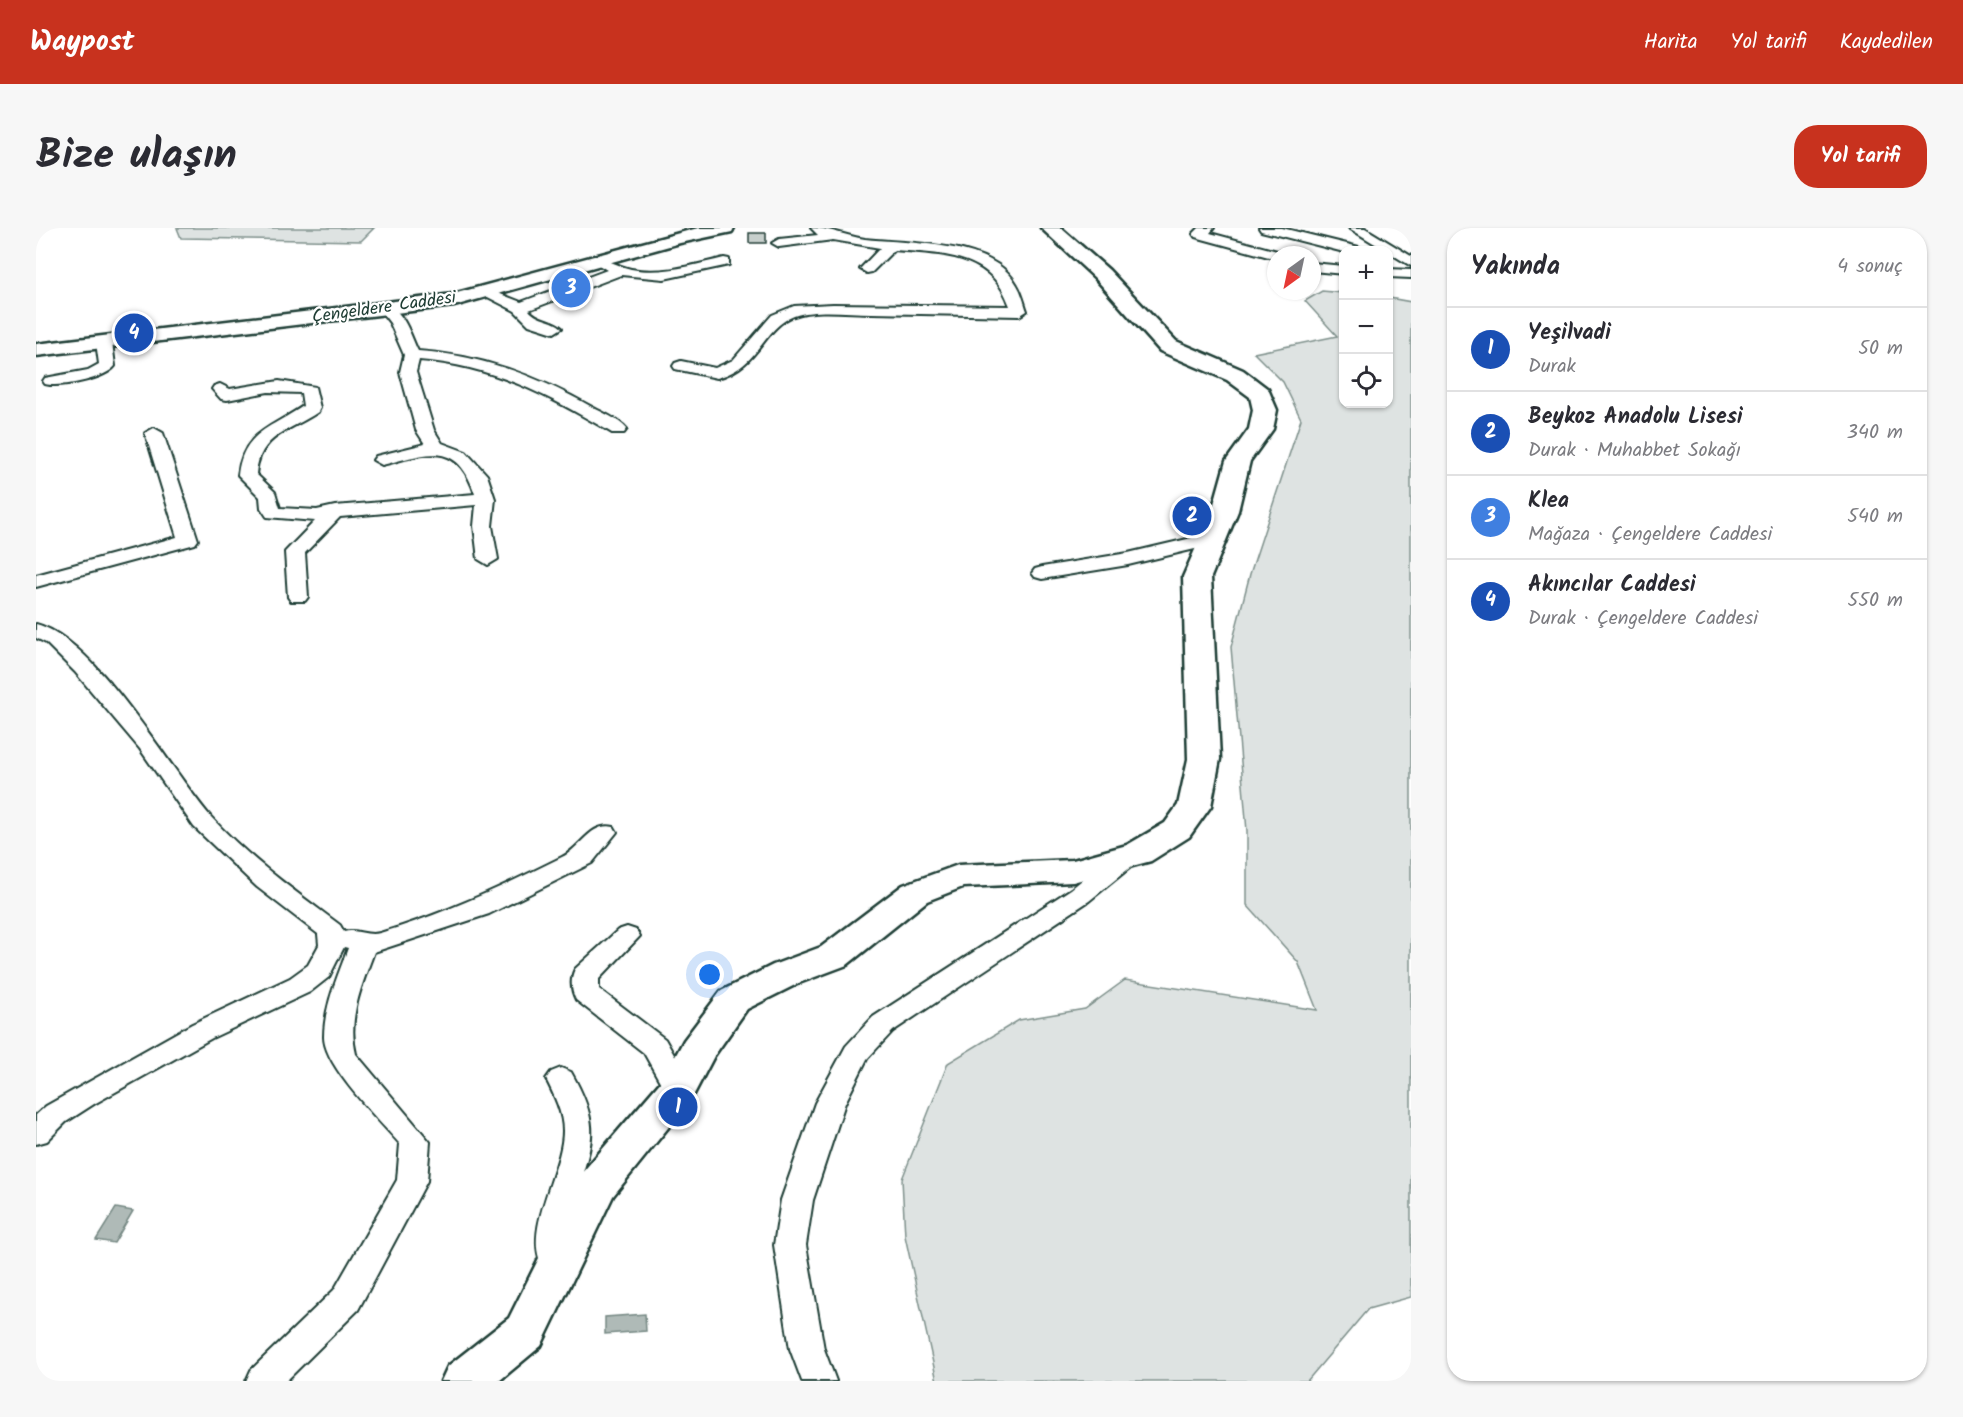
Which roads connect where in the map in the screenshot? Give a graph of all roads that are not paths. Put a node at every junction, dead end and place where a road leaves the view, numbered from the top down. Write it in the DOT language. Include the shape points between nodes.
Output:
graph roads {
  1 [pos="725,228"];
  2 [pos="1050,228"];
  3 [pos="1207,228"];
  4 [pos="1266,228"];
  5 [pos="1356,228"];
  6 [pos="823,231"];
  7 [pos="779,243"];
  8 [pos="891,245"];
  9 [pos="1339,246"];
  10 [pos="1267,253"];
  11 [pos="1393,259"];
  12 [pos="596,260"];
  13 [pos="724,262"];
  14 [pos="1411,262"];
  15 [pos="1321,268"];
  16 [pos="867,269"];
  17 [pos="1339,270"];
  18 [pos="618,272"];
  19 [pos="1393,273"];
  20 [pos="1411,274"];
  21 [pos="485,292"];
  22 [pos="961,296"];
  23 [pos="521,308"];
  24 [pos="387,310"];
  25 [pos="1008,311"];
  26 [pos="554,328"];
  27 [pos="104,342"];
  28 [pos="36,350"];
  29 [pos="412,355"];
  30 [pos="681,366"];
  31 [pos="51,381"];
  32 [pos="220,389"];
  33 [pos="618,429"];
  34 [pos="153,433"];
  35 [pos="435,447"];
  36 [pos="382,460"];
  37 [pos="486,499"];
  38 [pos="335,512"];
  39 [pos="1213,539"];
  40 [pos="488,559"];
  41 [pos="1042,573"];
  42 [pos="36,581"];
  43 [pos="298,597"];
  44 [pos="36,630"];
  45 [pos="605,832"];
  46 [pos="1128,856"];
  47 [pos="331,932"];
  48 [pos="627,936"];
  49 [pos="363,944"];
  50 [pos="561,1079"];
  51 [pos="678,1088"];
  52 [pos="36,1133"];
  53 [pos="550,1282"];
  54 [pos="263,1381"];
  55 [pos="465,1381"];
  56 [pos="819,1381"];
  1 -- 12 [label="street, Çengeldere Caddesi"];
  2 -- 39 [label="street" via="1102,274 1168,346 1235,375 1260,394 1265,410 1261,429 1238,462"];
  3 -- 10 [label="street" via="1200,234"];
  4 -- 9 [label="street"];
  5 -- 14 [label="street"];
  6 -- 7 [label="street" via="828,238"];
  6 -- 8 [label="street" via="850,242"];
  8 -- 16 [label="street"];
  8 -- 25 [label="street" via="937,249 980,260 1007,278 1017,293 1019,310"];
  11 -- 14 [label="street"];
  12 -- 18 [label="street"];
  12 -- 21 [label="street, Çengeldere Caddesi"];
  13 -- 18 [label="street" via="666,274"];
  15 -- 17 [label="street"];
  18 -- 23 [label="street"];
  19 -- 20 [label="street"];
  21 -- 23 [label="street"];
  21 -- 24 [label="street, Çengeldere Caddesi"];
  22 -- 25 [label="street"];
  23 -- 26 [label="street" via="535,323"];
  24 -- 27 [label="street, Çengeldere Caddesi"];
  24 -- 29 [label="street"];
  25 -- 30 [label="street" via="794,311 777,318 739,363 717,373"];
  27 -- 28 [label="street, Çengeldere Caddesi"];
  27 -- 31 [label="street" via="107,366 93,374"];
  29 -- 33 [label="street" via="449,356 519,377"];
  29 -- 35 [label="street" via="408,372 425,430"];
  32 -- 38 [label="street" via="227,395 280,386 309,390 312,408 259,440 246,459 247,475 268,496 274,513 317,516"];
  34 -- 42 [label="street" via="188,540"];
  35 -- 36 [label="street"];
  35 -- 37 [label="street" via="460,456 478,476"];
  37 -- 38 [label="street"];
  37 -- 40 [label="street" via="483,526"];
  38 -- 43 [label="street" via="295,552"];
  39 -- 41 [label="street" via="1128,559"];
  39 -- 46 [label="street" via="1197,577 1204,759 1194,806 1177,830"];
  44 -- 47 [label="street" via="53,639 83,667 148,744 203,822 266,882"];
  45 -- 49 [label="street" via="583,857 480,908 379,943"];
  46 -- 51 [label="street" via="1073,871 958,876 915,893 834,956 734,1000 698,1050"];
  46 -- 56 [label="street" via="1080,894 883,1024 856,1053 830,1103 797,1200 790,1245 807,1349"];
  47 -- 49 [label="street"];
  47 -- 52 [label="street" via="332,945 319,971 300,986 202,1030 93,1090 56,1114"];
  48 -- 51 [label="street" via="585,976 586,993 655,1046"];
  49 -- 54 [label="street" via="341,1008 338,1038 343,1057 416,1142 412,1181 346,1300"];
  50 -- 53 [label="street" via="578,1115 579,1149 558,1206"];
  51 -- 53 [label="street" via="596,1186"];
  53 -- 55 [label="street" via="525,1332"];
}
